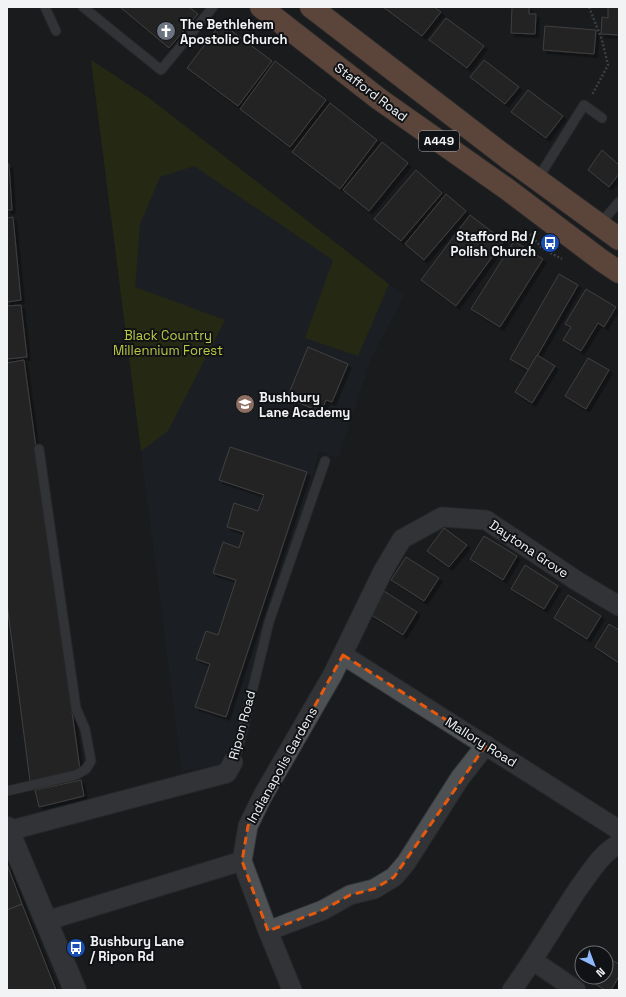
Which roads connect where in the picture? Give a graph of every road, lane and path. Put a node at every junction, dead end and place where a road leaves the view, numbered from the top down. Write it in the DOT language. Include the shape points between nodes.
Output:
graph roads {
  1 [pos="45,7"];
  2 [pos="83,7"];
  3 [pos="213,7"];
  4 [pos="261,7"];
  5 [pos="311,7"];
  6 [pos="589,7"];
  7 [pos="56,31"];
  8 [pos="591,98"];
  9 [pos="602,118"];
  10 [pos="537,180"];
  11 [pos="619,202"];
  12 [pos="598,226"];
  13 [pos="619,239"];
  14 [pos="619,272"];
  15 [pos="39,449"];
  16 [pos="325,461"];
  17 [pos="619,606"];
  18 [pos="352,636"];
  19 [pos="343,654"];
  20 [pos="486,745"];
  21 [pos="233,762"];
  22 [pos="7,791"];
  23 [pos="7,830"];
  24 [pos="619,830"];
  25 [pos="619,844"];
  26 [pos="242,861"];
  27 [pos="46,921"];
  28 [pos="268,931"];
  29 [pos="530,965"];
  30 [pos="75,990"];
  31 [pos="292,990"];
  32 [pos="512,990"];
  33 [pos="576,990"];
  1 -- 7 [label="lane"];
  2 -- 3 [label="lane" via="161,70"];
  4 -- 14 [label="highway, Stafford Road / A449" via="379,99 508,189"];
  5 -- 10 [label="highway, A449"];
  6 -- 8 [label="path" via="602,40 608,65"];
  9 -- 10 [label="lane" via="584,105"];
  10 -- 12 [label="highway, A449"];
  11 -- 12 [label="lane"];
  12 -- 13 [label="highway, A449"];
  15 -- 22 [label="lane" via="76,708 85,729 91,761 86,769 76,775"];
  16 -- 21 [label="lane, Ripon Road" via="269,622"];
  17 -- 18 [label="street, Daytona Grove" via="486,520 442,517 402,539 383,571"];
  18 -- 19 [label="street, Indianapolis Gardens"];
  19 -- 20 [label="street, Mallory Road"];
  19 -- 26 [label="street, Indianapolis Gardens" via="262,797 248,826"];
  20 -- 24 [label="street, Mallory Road"];
  20 -- 28 [label="street" via="460,778 406,863 394,877 374,889 350,895 324,910"];
  21 -- 23 [label="street, Ripon Road" via="227,773"];
  23 -- 27 [label="street"];
  25 -- 29 [label="street" via="611,847 590,872"];
  26 -- 27 [label="street"];
  26 -- 28 [label="street"];
  27 -- 30 [label="street"];
  28 -- 31 [label="street"];
  29 -- 32 [label="street"];
  29 -- 33 [label="street" via="538,964"];
}
